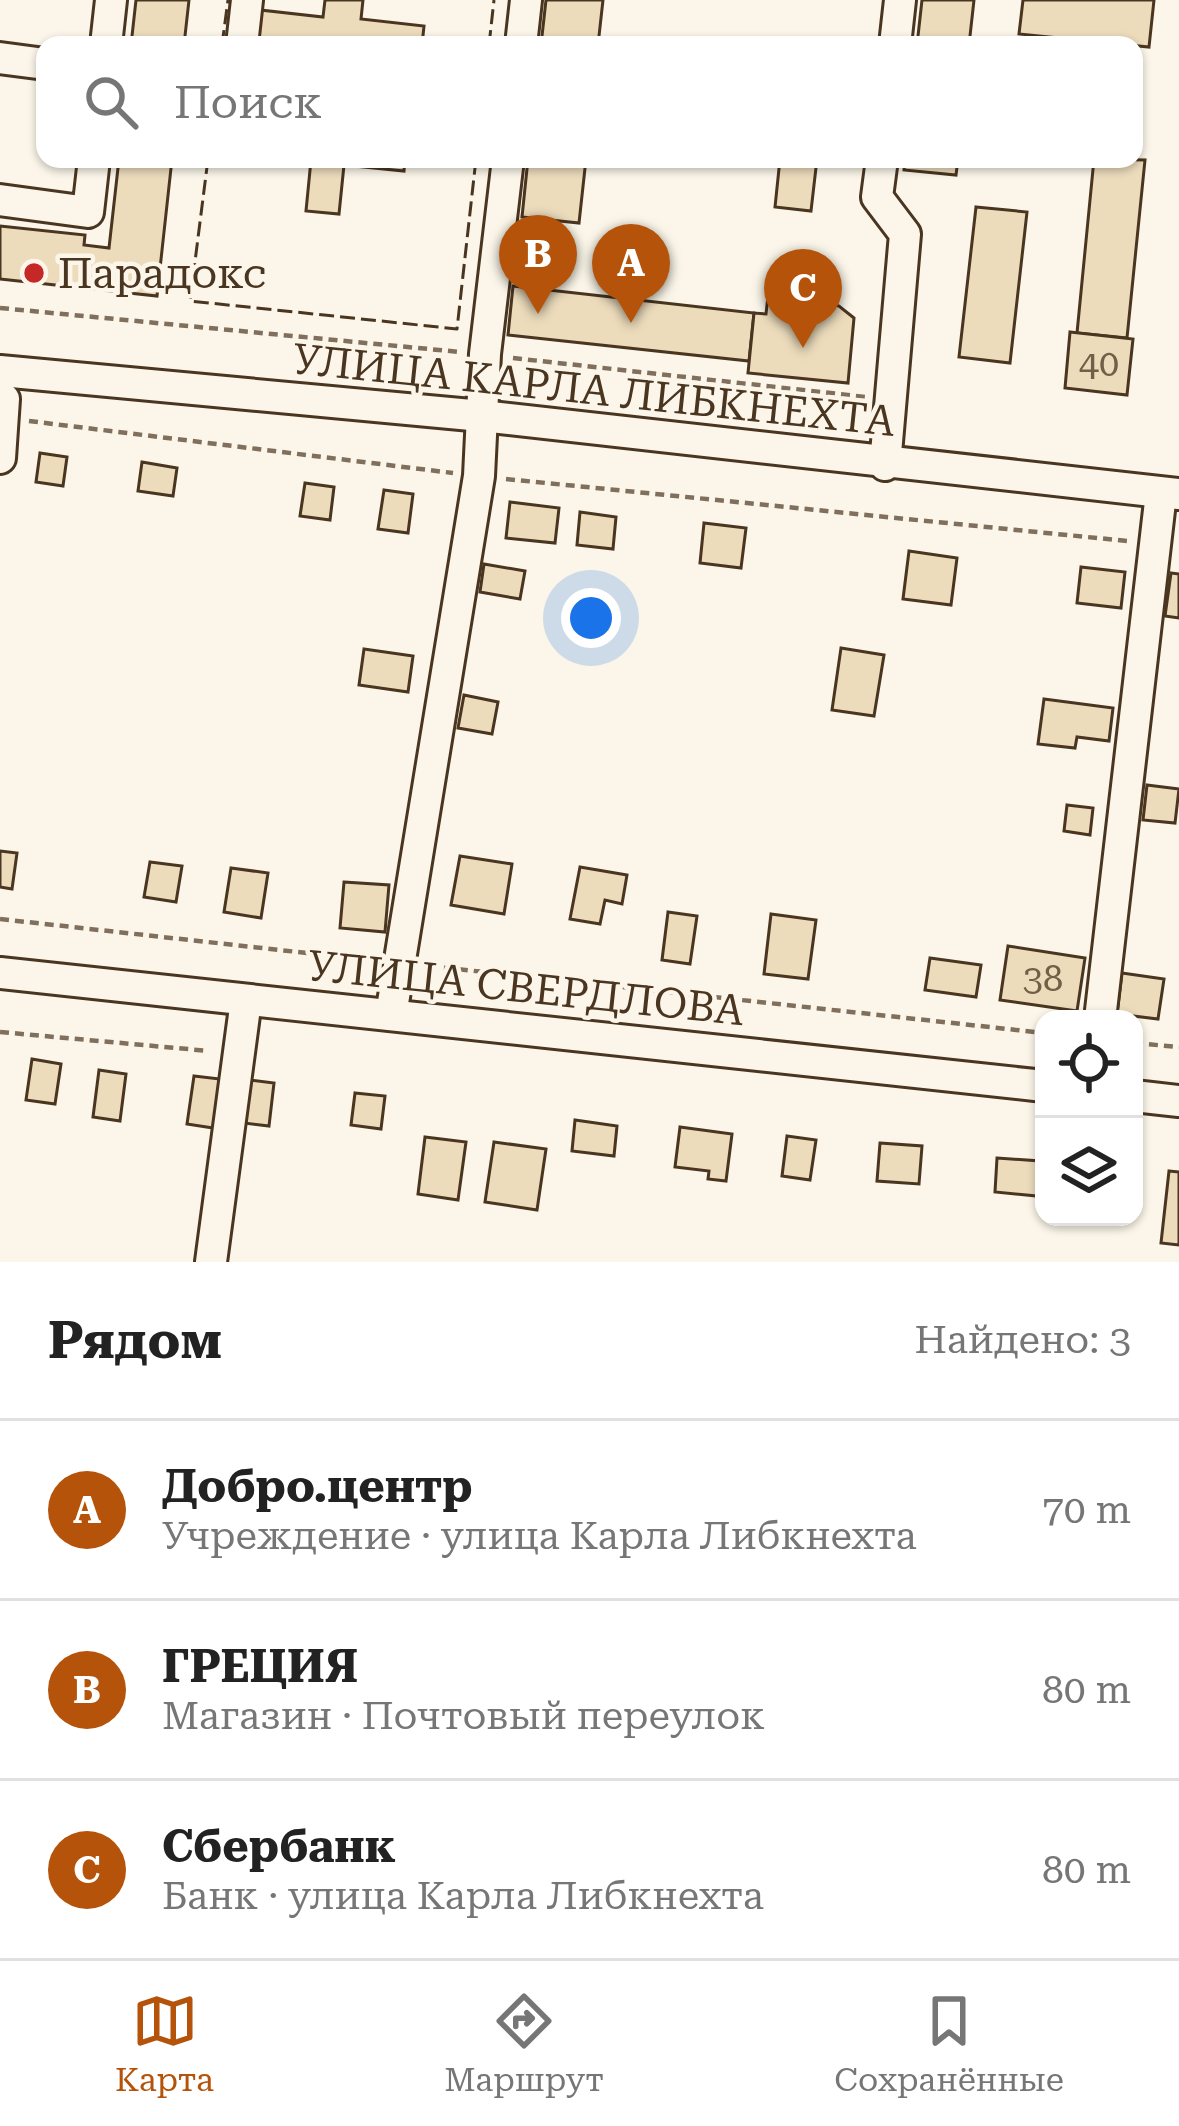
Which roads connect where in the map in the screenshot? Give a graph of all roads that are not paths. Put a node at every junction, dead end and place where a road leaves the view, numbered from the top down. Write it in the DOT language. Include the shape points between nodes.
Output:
graph roads {
  1 [pos="111,0"];
  2 [pos="247,0"];
  3 [pos="526,0"];
  4 [pos="900,0"];
  5 [pos="107,36"];
  6 [pos="243,36"];
  7 [pos="522,36"];
  8 [pos="896,36"];
  9 [pos="0,58"];
  10 [pos="36,63"];
  11 [pos="93,168"];
  12 [pos="507,168"];
  13 [pos="881,168"];
  14 [pos="0,200"];
  15 [pos="2,396"];
  16 [pos="482,416"];
  17 [pos="0,458"];
  18 [pos="885,465"];
  19 [pos="1170,494"];
  20 [pos="0,973"];
  21 [pos="246,1000"];
  22 [pos="1101,1010"];
  23 [pos="392,1015"];
  24 [pos="1035,1085"];
  25 [pos="1143,1097"];
  26 [pos="1179,1101"];
  27 [pos="211,1262"];
  1 -- 5 [label="street"];
  2 -- 6 [label="street"];
  3 -- 7 [label="street"];
  4 -- 8 [label="street"];
  9 -- 10 [label="street"];
  11 -- 14 [label="street" via="88,212"];
  12 -- 16 [label="street"];
  13 -- 18 [label="street" via="877,197 905,234"];
  15 -- 16 [label="street, УЛИЦА КАРЛА ЛИБКНЕХТА"];
  15 -- 17 [label="street"];
  16 -- 18 [label="street, УЛИЦА КАРЛА ЛИБКНЕХТА"];
  16 -- 23 [label="street"];
  18 -- 19 [label="street, УЛИЦА КАРЛА ЛИБКНЕХТА"];
  19 -- 22 [label="street" via="1155,544"];
  20 -- 21 [label="street, УЛИЦА СВЕРДЛОВА"];
  21 -- 23 [label="street, УЛИЦА СВЕРДЛОВА"];
  21 -- 27 [label="street"];
  23 -- 24 [label="street, УЛИЦА СВЕРДЛОВА"];
  25 -- 26 [label="street"];
}
